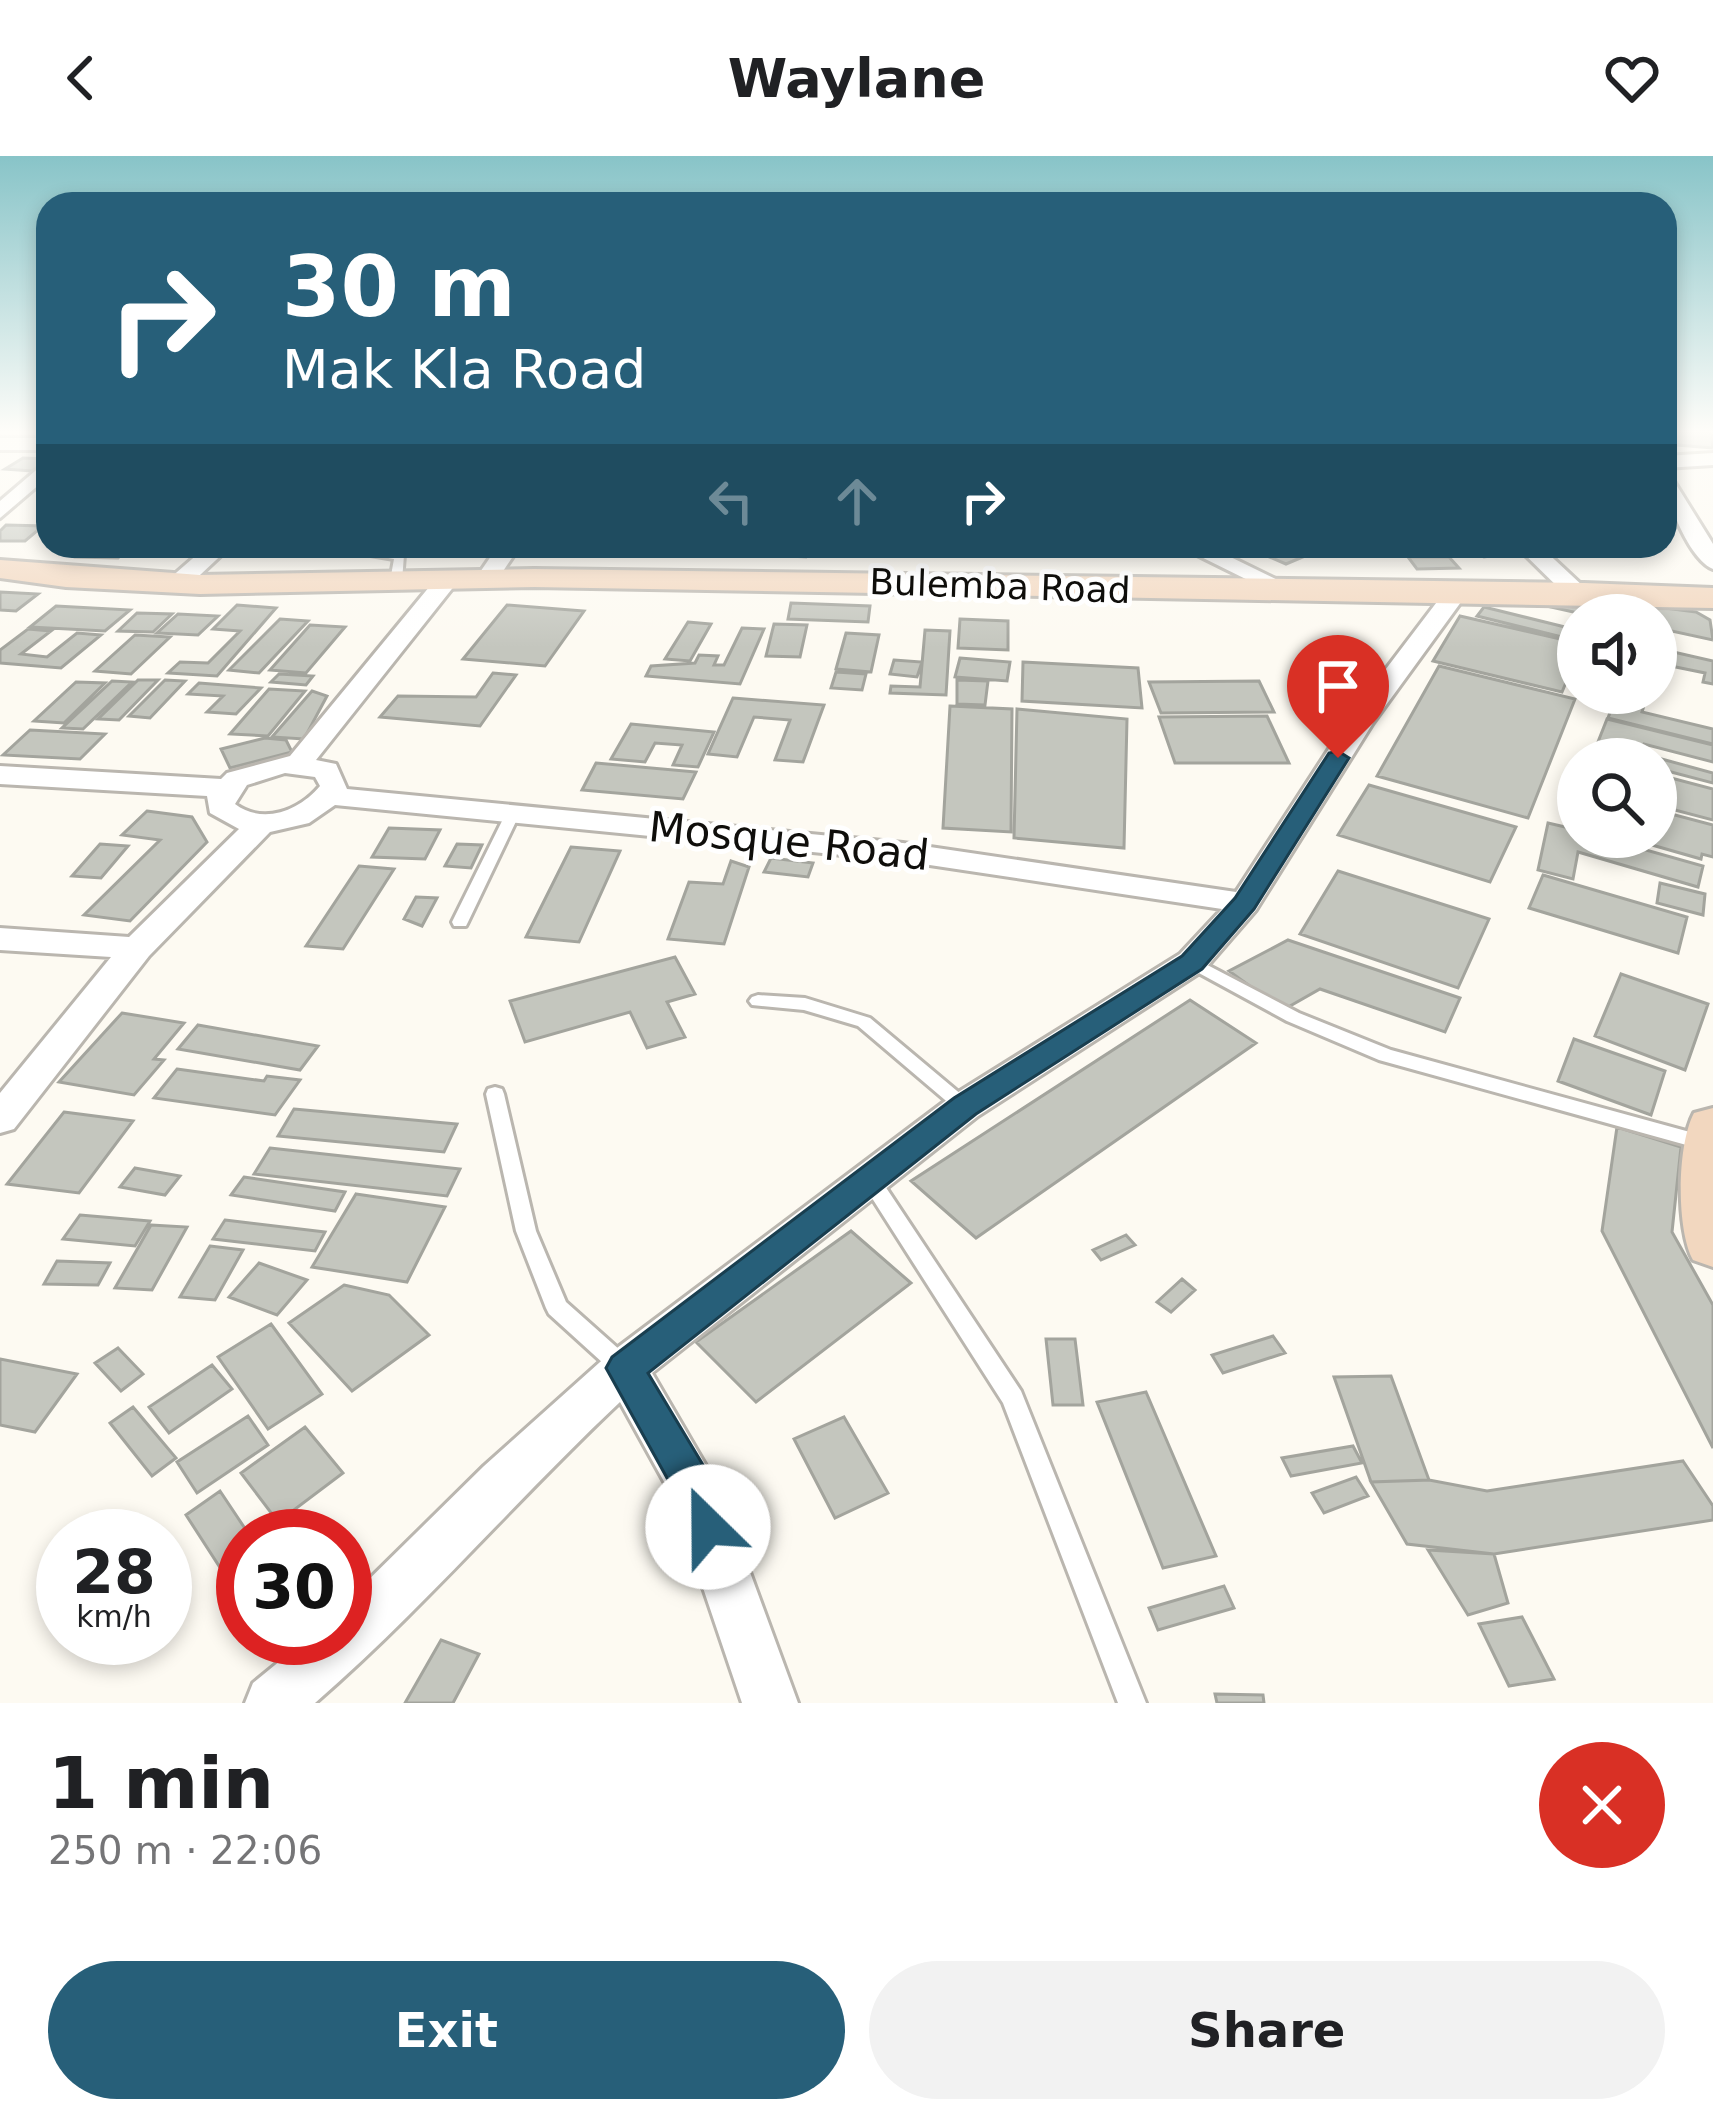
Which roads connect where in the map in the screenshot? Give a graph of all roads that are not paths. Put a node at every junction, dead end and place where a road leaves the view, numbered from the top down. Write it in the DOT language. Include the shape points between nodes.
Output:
graph roads {
  1 [pos="1677,503"];
  2 [pos="1679,506"];
  3 [pos="1713,509"];
  4 [pos="206,558"];
  5 [pos="400,558"];
  6 [pos="501,558"];
  7 [pos="1216,558"];
  8 [pos="1540,558"];
  9 [pos="1713,562"];
  10 [pos="0,569"];
  11 [pos="487,578"];
  12 [pos="447,580"];
  13 [pos="396,581"];
  14 [pos="177,584"];
  15 [pos="1456,591"];
  16 [pos="1290,592"];
  17 [pos="1577,593"];
  18 [pos="1713,598"];
  19 [pos="299,763"];
  20 [pos="0,775"];
  21 [pos="226,788"];
  22 [pos="330,796"];
  23 [pos="513,813"];
  24 [pos="262,823"];
  25 [pos="1245,904"];
  26 [pos="460,922"];
  27 [pos="0,939"];
  28 [pos="137,948"];
  29 [pos="1192,962"];
  30 [pos="758,1001"];
  31 [pos="495,1094"];
  32 [pos="965,1106"];
  33 [pos="0,1118"];
  34 [pos="1711,1136"];
  35 [pos="870,1180"];
  36 [pos="1713,1244"];
  37 [pos="625,1368"];
  38 [pos="273,1703"];
  39 [pos="770,1703"];
  40 [pos="1132,1703"];
  1 -- 2 [label="street"];
  2 -- 3 [label="street"];
  2 -- 9 [label="street"];
  4 -- 14 [label="street"];
  5 -- 13 [label="lane"];
  6 -- 11 [label="street"];
  7 -- 16 [label="street"];
  8 -- 17 [label="street"];
  10 -- 14 [label="main road, Bulemba Road"];
  11 -- 12 [label="main road, Bulemba Road"];
  11 -- 16 [label="main road, Bulemba Road"];
  12 -- 13 [label="main road, Bulemba Road"];
  12 -- 19 [label="street"];
  13 -- 14 [label="main road, Bulemba Road"];
  15 -- 16 [label="main road, Bulemba Road"];
  15 -- 17 [label="main road, Bulemba Road"];
  15 -- 25 [label="street"];
  17 -- 18 [label="main road, Bulemba Road"];
  19 -- 21 [label="street" via="266,766"];
  19 -- 22 [label="street" via="326,770"];
  20 -- 21 [label="street"];
  21 -- 24 [label="street" via="220,807 227,815"];
  22 -- 23 [label="street, Mosque Road"];
  22 -- 24 [label="street" via="308,812"];
  23 -- 25 [label="street, Mosque Road" via="1105,877"];
  23 -- 26 [label="lane"];
  24 -- 28 [label="street"];
  25 -- 29 [label="street"];
  27 -- 28 [label="street"];
  28 -- 33 [label="street"];
  29 -- 32 [label="street"];
  29 -- 34 [label="lane" via="1293,1018 1385,1054"];
  30 -- 32 [label="lane" via="806,1004 864,1022"];
  31 -- 37 [label="lane" via="526,1231 557,1308"];
  32 -- 35 [label="street"];
  34 -- 36 [label="main road"];
  35 -- 37 [label="street"];
  35 -- 40 [label="lane" via="1013,1398"];
  37 -- 38 [label="street"];
  37 -- 39 [label="street" via="694,1488"];
}
